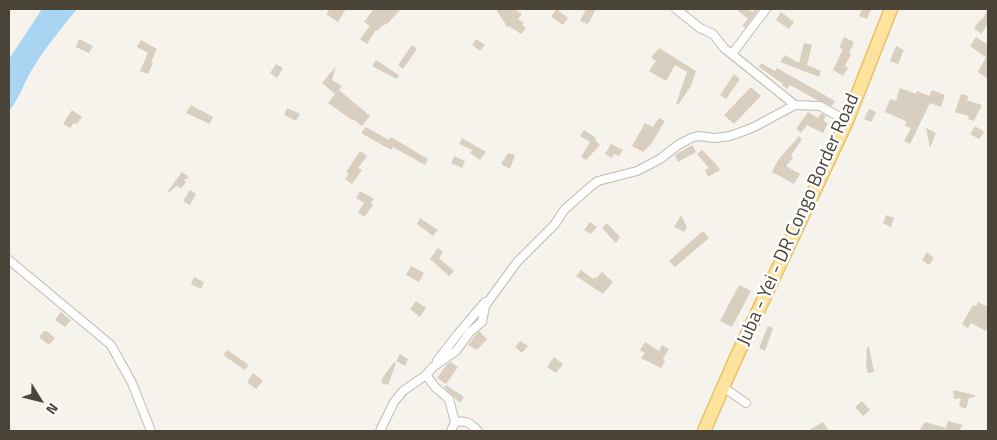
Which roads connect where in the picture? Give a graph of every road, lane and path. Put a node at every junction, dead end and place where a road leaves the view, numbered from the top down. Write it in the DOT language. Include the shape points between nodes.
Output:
graph roads {
  1 [pos="676,9"];
  2 [pos="766,9"];
  3 [pos="891,9"];
  4 [pos="732,54"];
  5 [pos="795,105"];
  6 [pos="847,121"];
  7 [pos="9,260"];
  8 [pos="426,375"];
  9 [pos="723,388"];
  10 [pos="746,403"];
  11 [pos="456,422"];
  12 [pos="150,431"];
  13 [pos="380,431"];
  14 [pos="451,431"];
  15 [pos="478,431"];
  16 [pos="704,431"];
  1 -- 4 [label="street" via="713,34"];
  2 -- 4 [label="street"];
  3 -- 6 [label="main road, Juba - Yei - DR Congo Border Road"];
  4 -- 5 [label="street"];
  5 -- 6 [label="street" via="820,106"];
  5 -- 8 [label="street" via="730,136 691,138 638,172 598,182 584,191 517,262 485,306 482,322 456,351"];
  6 -- 9 [label="main road, Juba - Yei - DR Congo Border Road"];
  7 -- 12 [label="street" via="111,345 132,383"];
  8 -- 11 [label="street" via="434,387 449,399"];
  8 -- 13 [label="street" via="403,391"];
  9 -- 10 [label="street"];
  9 -- 16 [label="main road, Juba - Yei - DR Congo Border Road"];
  11 -- 14 [label="street"];
  11 -- 15 [label="street" via="470,422"];
}
